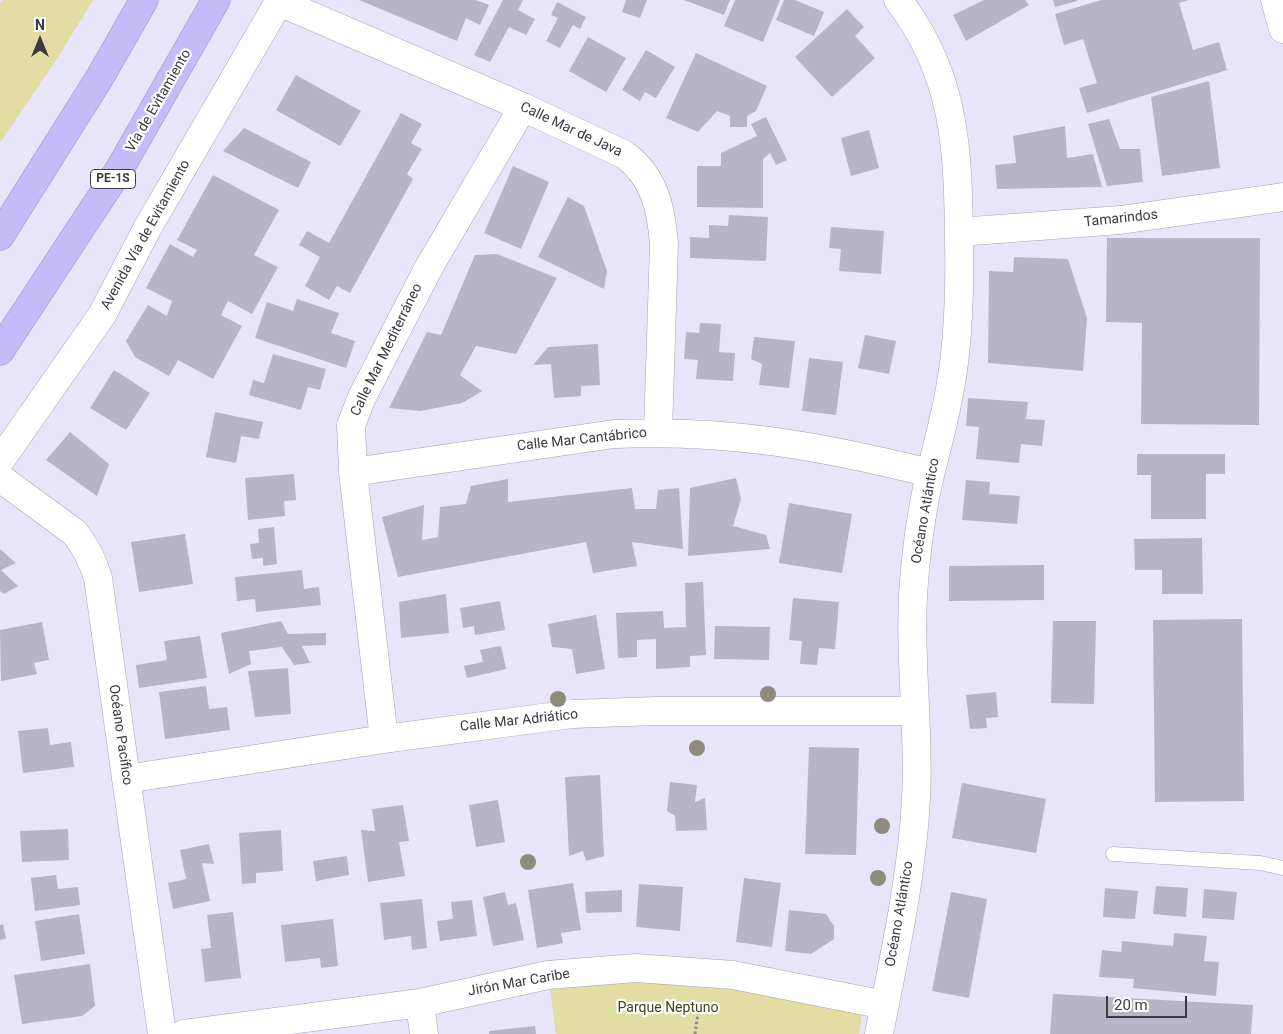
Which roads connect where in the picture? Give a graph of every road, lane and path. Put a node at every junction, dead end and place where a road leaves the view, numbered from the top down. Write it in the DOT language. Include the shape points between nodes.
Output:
graph roads {
  1 [pos="144,0"];
  2 [pos="216,0"];
  3 [pos="898,0"];
  4 [pos="1275,0"];
  5 [pos="280,1"];
  6 [pos="1283,29"];
  7 [pos="523,107"];
  8 [pos="1283,197"];
  9 [pos="959,232"];
  10 [pos="0,236"];
  11 [pos="0,351"];
  12 [pos="658,432"];
  13 [pos="0,461"];
  14 [pos="353,472"];
  15 [pos="930,473"];
  16 [pos="0,478"];
  17 [pos="915,711"];
  18 [pos="384,738"];
  19 [pos="126,779"];
  20 [pos="1113,854"];
  21 [pos="1283,868"];
  22 [pos="703,971"];
  23 [pos="420,1003"];
  24 [pos="885,1005"];
  25 [pos="162,1034"];
  26 [pos="184,1034"];
  27 [pos="424,1034"];
  28 [pos="695,1034"];
  29 [pos="879,1034"];
  1 -- 10 [label="highway"];
  2 -- 11 [label="highway, Vía de Evitamiento / PE-1S" via="119,170"];
  3 -- 9 [label="street, Océano Atlántico" via="922,37 946,95 958,165"];
  4 -- 6 [label="street"];
  5 -- 7 [label="street, Calle Mar de Java"];
  5 -- 13 [label="street, Avenida Vía de Evitamiento" via="148,227 102,314"];
  7 -- 12 [label="street, Calle Mar de Java" via="625,155 638,165 656,196 664,244"];
  7 -- 14 [label="street, Calle Mar Mediterráneo" via="429,267 362,397 351,425"];
  8 -- 9 [label="street, Tamarindos" via="1120,220"];
  9 -- 15 [label="street, Océano Atlántico" via="956,343 944,422"];
  12 -- 14 [label="street, Calle Mar Cantábrico" via="614,434"];
  12 -- 15 [label="street, Calle Mar Cantábrico" via="772,440 855,454"];
  14 -- 18 [label="street, Calle Mar Mediterráneo"];
  15 -- 17 [label="street, Océano Atlántico" via="913,597"];
  16 -- 19 [label="street, Océano Pacífico" via="63,522 90,554 98,578"];
  17 -- 18 [label="street, Calle Mar Adriático" via="572,714"];
  17 -- 24 [label="street, Océano Atlántico" via="914,833"];
  18 -- 19 [label="street, Calle Mar Adriático"];
  19 -- 25 [label="street, Océano Pacífico"];
  20 -- 21 [label="lane" via="1260,863"];
  22 -- 23 [label="street, Jirón Mar Caribe" via="636,968 548,975"];
  22 -- 24 [label="street, Jirón Mar Caribe"];
  22 -- 28 [label="path"];
  23 -- 26 [label="street, Jirón Mar Caribe"];
  23 -- 27 [label="street"];
  24 -- 29 [label="street, Océano Atlántico"];
}
